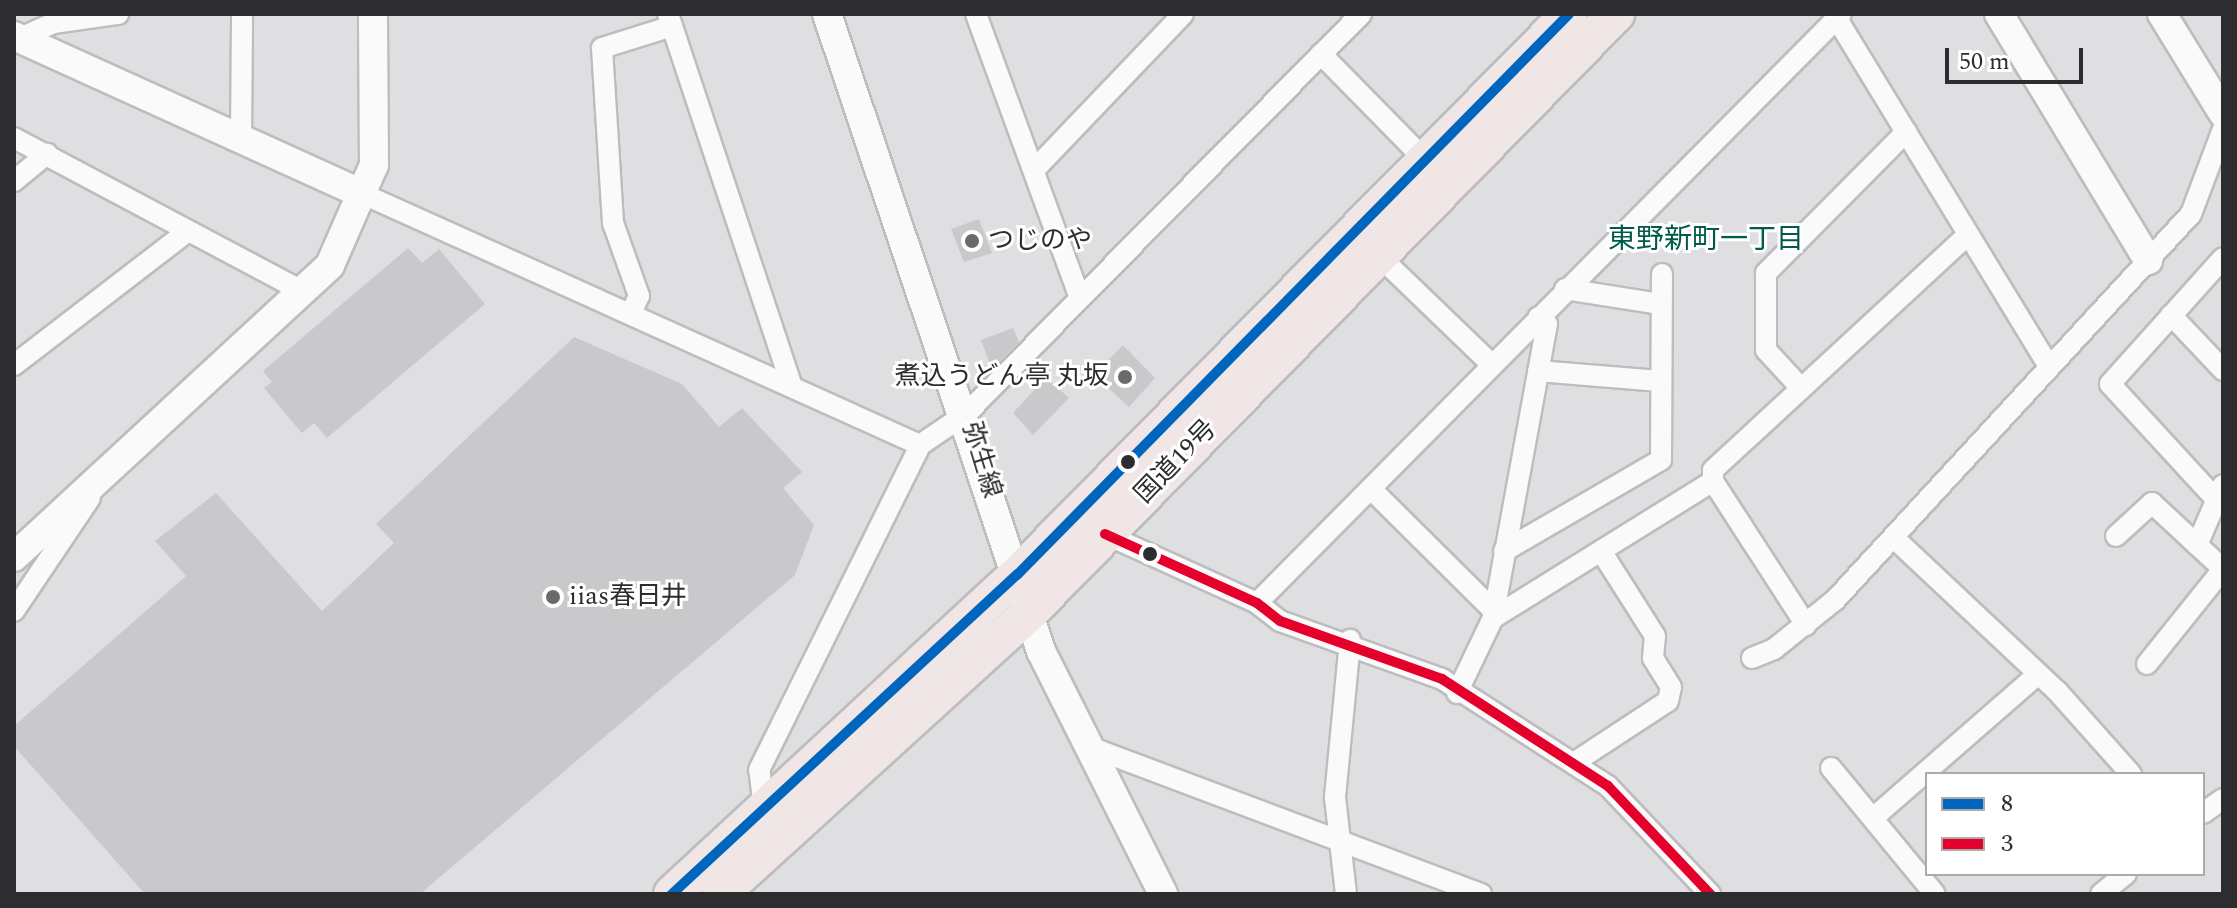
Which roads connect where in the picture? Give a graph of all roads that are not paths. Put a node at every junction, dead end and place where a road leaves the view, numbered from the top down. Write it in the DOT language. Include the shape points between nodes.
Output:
graph roads {
  1 [pos="118,14"];
  2 [pos="242,14"];
  3 [pos="373,14"];
  4 [pos="827,14"];
  5 [pos="976,14"];
  6 [pos="1361,14"];
  7 [pos="1569,14"];
  8 [pos="1616,14"];
  9 [pos="1999,14"];
  10 [pos="2162,14"];
  11 [pos="1839,16"];
  12 [pos="53,19"];
  13 [pos="1169,19"];
  14 [pos="670,20"];
  15 [pos="17,37"];
  16 [pos="1321,54"];
  17 [pos="2223,113"];
  18 [pos="2223,129"];
  19 [pos="1906,132"];
  20 [pos="241,137"];
  21 [pos="14,138"];
  22 [pos="47,154"];
  23 [pos="1426,161"];
  24 [pos="1035,169"];
  25 [pos="14,181"];
  26 [pos="363,194"];
  27 [pos="187,232"];
  28 [pos="1968,235"];
  29 [pos="1379,256"];
  30 [pos="2223,258"];
  31 [pos="2148,260"];
  32 [pos="1662,274"];
  33 [pos="1565,289"];
  34 [pos="305,293"];
  35 [pos="1080,298"];
  36 [pos="1661,304"];
  37 [pos="631,313"];
  38 [pos="2171,315"];
  39 [pos="1538,317"];
  40 [pos="1490,363"];
  41 [pos="14,365"];
  42 [pos="2049,366"];
  43 [pos="2223,370"];
  44 [pos="1538,371"];
  45 [pos="1660,381"];
  46 [pos="791,384"];
  47 [pos="1800,387"];
  48 [pos="967,413"];
  49 [pos="920,445"];
  50 [pos="1713,481"];
  51 [pos="101,482"];
  52 [pos="1371,489"];
  53 [pos="2218,490"];
  54 [pos="1105,534"];
  55 [pos="2116,536"];
  56 [pos="1894,538"];
  57 [pos="2197,545"];
  58 [pos="1504,551"];
  59 [pos="1603,554"];
  60 [pos="14,557"];
  61 [pos="2223,569"];
  62 [pos="1017,575"];
  63 [pos="1257,603"];
  64 [pos="14,611"];
  65 [pos="1029,613"];
  66 [pos="1494,614"];
  67 [pos="1806,625"];
  68 [pos="1350,640"];
  69 [pos="1752,658"];
  70 [pos="2147,664"];
  71 [pos="2037,675"];
  72 [pos="1457,693"];
  73 [pos="1090,747"];
  74 [pos="1579,757"];
  75 [pos="1831,768"];
  76 [pos="1926,772"];
  77 [pos="2129,772"];
  78 [pos="1925,773"];
  79 [pos="2223,799"];
  80 [pos="764,808"];
  81 [pos="2205,812"];
  82 [pos="1873,818"];
  83 [pos="1338,841"];
  84 [pos="2124,876"];
  85 [pos="672,894"];
  86 [pos="720,894"];
  87 [pos="1163,894"];
  88 [pos="1346,894"];
  89 [pos="1481,894"];
  90 [pos="1710,894"];
  91 [pos="1724,894"];
  92 [pos="1935,894"];
  93 [pos="2101,894"];
  1 -- 12 [label="street"];
  2 -- 20 [label="street"];
  3 -- 26 [label="street" via="374,165"];
  4 -- 48 [label="street, 弥生線"];
  5 -- 24 [label="street"];
  6 -- 16 [label="street"];
  7 -- 23 [label="highway, 国道19号"];
  8 -- 29 [label="highway, 国道19号"];
  9 -- 31 [label="street"];
  10 -- 17 [label="street"];
  11 -- 19 [label="street"];
  11 -- 33 [label="street"];
  12 -- 15 [label="street"];
  13 -- 24 [label="street"];
  14 -- 37 [label="street" via="602,48 613,223 639,296"];
  14 -- 46 [label="street"];
  15 -- 20 [label="street"];
  16 -- 23 [label="street"];
  16 -- 35 [label="street"];
  18 -- 31 [label="street" via="2191,214"];
  19 -- 28 [label="street"];
  19 -- 47 [label="street" via="1766,273 1766,350"];
  20 -- 26 [label="street"];
  21 -- 22 [label="street"];
  22 -- 25 [label="street"];
  22 -- 27 [label="street"];
  23 -- 62 [label="highway, 国道19号"];
  24 -- 35 [label="street"];
  26 -- 34 [label="street" via="330,265"];
  26 -- 37 [label="street"];
  27 -- 34 [label="street"];
  27 -- 41 [label="street"];
  28 -- 42 [label="street"];
  28 -- 47 [label="street"];
  29 -- 40 [label="street"];
  29 -- 54 [label="highway, 国道19号"];
  30 -- 38 [label="street"];
  31 -- 42 [label="street"];
  32 -- 36 [label="street"];
  33 -- 36 [label="street" via="1576,296"];
  33 -- 39 [label="street"];
  34 -- 51 [label="street"];
  35 -- 48 [label="street"];
  36 -- 45 [label="street"];
  37 -- 46 [label="street"];
  38 -- 43 [label="street"];
  38 -- 53 [label="street" via="2110,384"];
  39 -- 40 [label="street"];
  39 -- 44 [label="street" via="1547,324"];
  40 -- 52 [label="street"];
  42 -- 56 [label="street"];
  44 -- 45 [label="street"];
  44 -- 58 [label="street"];
  45 -- 58 [label="street" via="1661,460"];
  46 -- 49 [label="street"];
  47 -- 50 [label="street" via="1713,470"];
  48 -- 49 [label="street"];
  48 -- 62 [label="street, 弥生線"];
  49 -- 80 [label="street" via="759,770"];
  50 -- 59 [label="street"];
  50 -- 67 [label="street"];
  51 -- 60 [label="street"];
  51 -- 64 [label="street"];
  52 -- 63 [label="street"];
  52 -- 66 [label="street"];
  53 -- 57 [label="street"];
  54 -- 63 [label="street"];
  54 -- 65 [label="highway, 国道19号"];
  55 -- 57 [label="street" via="2152,503"];
  56 -- 67 [label="street"];
  56 -- 71 [label="street"];
  57 -- 61 [label="street"];
  58 -- 66 [label="street"];
  59 -- 66 [label="street"];
  59 -- 74 [label="street" via="1655,636 1653,658 1671,687 1668,701"];
  61 -- 70 [label="street"];
  62 -- 65 [label="street, 弥生線"];
  62 -- 80 [label="highway, 国道19号"];
  63 -- 68 [label="street" via="1280,621"];
  65 -- 73 [label="street, 弥生線"];
  65 -- 86 [label="highway, 国道19号"];
  66 -- 72 [label="street"];
  67 -- 69 [label="street"];
  68 -- 72 [label="street" via="1442,679"];
  68 -- 83 [label="street"];
  71 -- 76 [label="street"];
  71 -- 77 [label="street"];
  72 -- 74 [label="street"];
  73 -- 83 [label="street"];
  73 -- 87 [label="street, 弥生線"];
  74 -- 90 [label="street"];
  74 -- 91 [label="street" via="1664,823"];
  75 -- 82 [label="street"];
  78 -- 82 [label="street"];
  79 -- 81 [label="street"];
  80 -- 85 [label="highway, 国道19号"];
  82 -- 92 [label="street"];
  83 -- 88 [label="street"];
  83 -- 89 [label="street"];
  84 -- 93 [label="street"];
}
